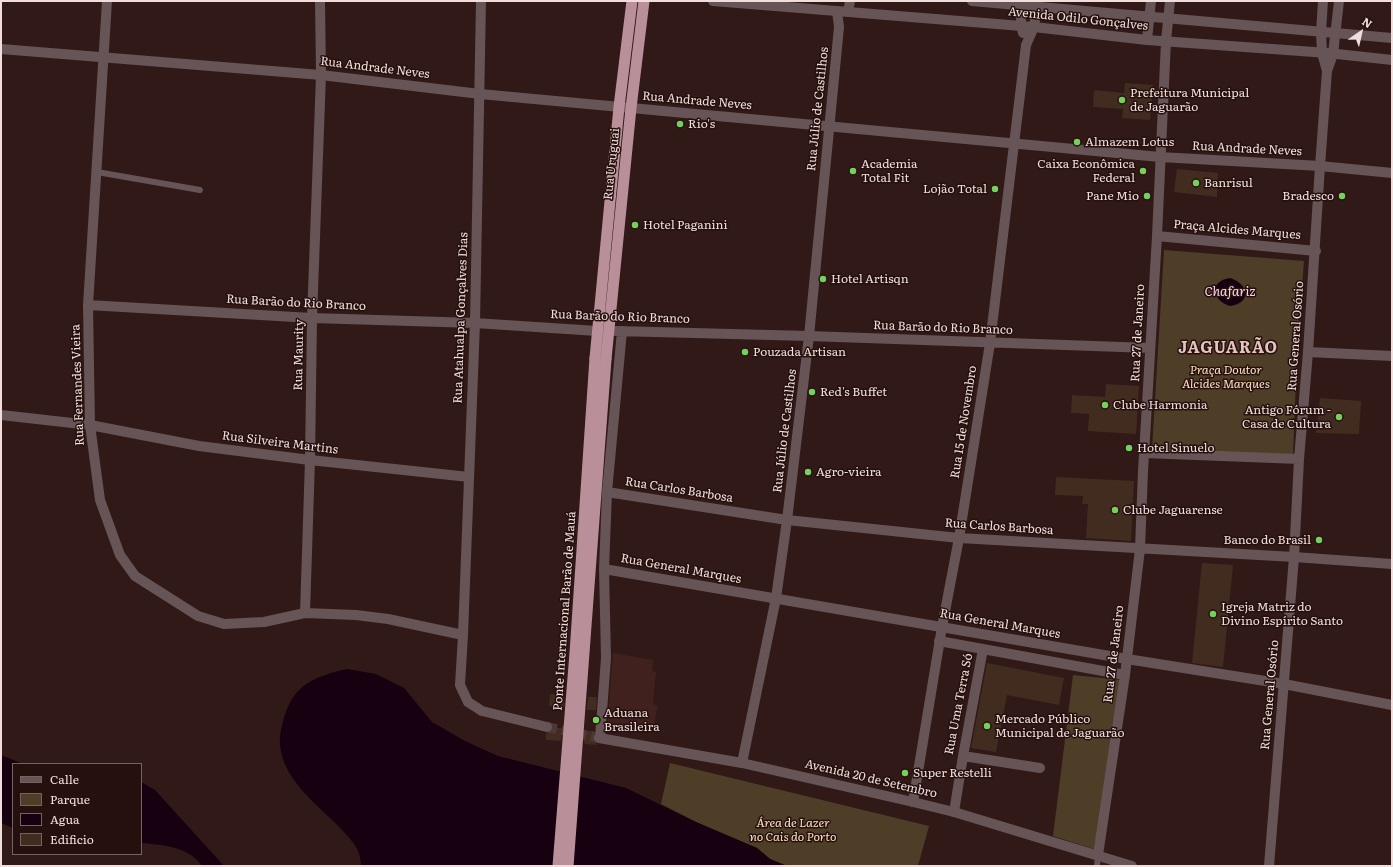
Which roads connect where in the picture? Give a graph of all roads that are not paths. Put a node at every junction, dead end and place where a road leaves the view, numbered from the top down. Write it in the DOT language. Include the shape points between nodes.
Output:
graph roads {
  1 [pos="107,1"];
  2 [pos="320,1"];
  3 [pos="481,1"];
  4 [pos="632,1"];
  5 [pos="644,1"];
  6 [pos="713,1"];
  7 [pos="850,1"];
  8 [pos="972,1"];
  9 [pos="1151,1"];
  10 [pos="1170,1"];
  11 [pos="1323,1"];
  12 [pos="1339,1"];
  13 [pos="750,2"];
  14 [pos="1021,3"];
  15 [pos="1037,4"];
  16 [pos="838,6"];
  17 [pos="848,12"];
  18 [pos="1149,17"];
  19 [pos="1168,19"];
  20 [pos="1021,26"];
  21 [pos="839,27"];
  22 [pos="1034,27"];
  23 [pos="1321,32"];
  24 [pos="1336,33"];
  25 [pos="1392,38"];
  26 [pos="1148,40"];
  27 [pos="1166,41"];
  28 [pos="1026,45"];
  29 [pos="1,49"];
  30 [pos="1322,53"];
  31 [pos="1333,54"];
  32 [pos="103,57"];
  33 [pos="1392,60"];
  34 [pos="1327,71"];
  35 [pos="321,75"];
  36 [pos="480,94"];
  37 [pos="618,107"];
  38 [pos="631,108"];
  39 [pos="829,126"];
  40 [pos="1014,144"];
  41 [pos="1160,157"];
  42 [pos="1320,166"];
  43 [pos="97,172"];
  44 [pos="1392,173"];
  45 [pos="200,190"];
  46 [pos="1157,236"];
  47 [pos="1316,251"];
  48 [pos="88,305"];
  49 [pos="312,318"];
  50 [pos="475,323"];
  51 [pos="597,331"];
  52 [pos="609,331"];
  53 [pos="622,331"];
  54 [pos="809,336"];
  55 [pos="990,343"];
  56 [pos="1150,348"];
  57 [pos="1308,352"];
  58 [pos="1392,356"];
  59 [pos="595,358"];
  60 [pos="606,359"];
  61 [pos="1,415"];
  62 [pos="90,425"];
  63 [pos="1144,453"];
  64 [pos="1299,459"];
  65 [pos="310,460"];
  66 [pos="469,477"];
  67 [pos="607,492"];
  68 [pos="787,520"];
  69 [pos="959,538"];
  70 [pos="1140,549"];
  71 [pos="1294,557"];
  72 [pos="1392,564"];
  73 [pos="604,569"];
  74 [pos="776,598"];
  75 [pos="305,613"];
  76 [pos="942,627"];
  77 [pos="463,635"];
  78 [pos="939,641"];
  79 [pos="983,649"];
  80 [pos="1127,659"];
  81 [pos="1125,675"];
  82 [pos="1284,684"];
  83 [pos="1392,705"];
  84 [pos="547,727"];
  85 [pos="963,756"];
  86 [pos="742,763"];
  87 [pos="1040,768"];
  88 [pos="913,802"];
  89 [pos="954,812"];
  90 [pos="1098,855"];
  91 [pos="558,866"];
  92 [pos="568,866"];
  93 [pos="1097,866"];
  94 [pos="1132,866"];
  95 [pos="1269,866"];
  1 -- 32 [label="street, Rua Fernandes Vieira"];
  2 -- 35 [label="street, Rua Maurity"];
  3 -- 36 [label="street, Rua Atahualpa Gonçalves Dias"];
  4 -- 37 [label="highway, Rua Uruguai"];
  5 -- 38 [label="highway, Rua Uruguai"];
  6 -- 13 [label="street, Avenida Odilo Gonçalves"];
  7 -- 17 [label="street, Rua Júlio de Castilhos"];
  8 -- 14 [label="street, Avenida Odilo Gonçalves"];
  9 -- 18 [label="street"];
  10 -- 19 [label="street, Rua 27 de Janeiro"];
  11 -- 23 [label="street, Rua General Osório"];
  12 -- 24 [label="street, Rua General Osório"];
  13 -- 16 [label="street, Avenida Odilo Gonçalves"];
  14 -- 15 [label="street, Avenida Odilo Gonçalves"];
  14 -- 20 [label="street, Rua 15 de Novembro"];
  15 -- 18 [label="street, Avenida Odilo Gonçalves"];
  15 -- 22 [label="street, Rua 15 de Novembro"];
  16 -- 17 [label="street, Avenida Odilo Gonçalves"];
  16 -- 21 [label="street, Rua Júlio de Castilhos"];
  17 -- 20 [label="street, Avenida Odilo Gonçalves"];
  17 -- 21 [label="street, Rua Júlio de Castilhos"];
  18 -- 19 [label="street, Avenida Odilo Gonçalves"];
  18 -- 26 [label="street"];
  19 -- 23 [label="street, Avenida Odilo Gonçalves"];
  19 -- 27 [label="street, Rua 27 de Janeiro"];
  20 -- 22 [label="street, Avenida Odilo Gonçalves"];
  20 -- 28 [label="street, Rua 15 de Novembro"];
  21 -- 39 [label="street, Rua Júlio de Castilhos"];
  22 -- 26 [label="street, Avenida Odilo Gonçalves"];
  22 -- 28 [label="street, Rua 15 de Novembro"];
  23 -- 24 [label="street, Avenida Odilo Gonçalves"];
  23 -- 30 [label="street, Rua General Osório"];
  24 -- 25 [label="street, Avenida Odilo Gonçalves"];
  24 -- 31 [label="street, Rua General Osório"];
  26 -- 27 [label="street, Avenida Odilo Gonçalves"];
  27 -- 30 [label="street, Avenida Odilo Gonçalves"];
  27 -- 41 [label="street, Rua 27 de Janeiro"];
  28 -- 40 [label="street, Rua 15 de Novembro"];
  29 -- 32 [label="street, Rua Andrade Neves"];
  30 -- 31 [label="street, Avenida Odilo Gonçalves"];
  30 -- 34 [label="street, Rua General Osório"];
  31 -- 33 [label="street, Avenida Odilo Gonçalves"];
  31 -- 34 [label="street, Rua General Osório"];
  32 -- 35 [label="street, Rua Andrade Neves"];
  32 -- 43 [label="street, Rua Fernandes Vieira"];
  34 -- 42 [label="street, Rua General Osório"];
  35 -- 36 [label="street, Rua Andrade Neves"];
  35 -- 49 [label="street, Rua Maurity"];
  36 -- 37 [label="street, Rua Andrade Neves"];
  36 -- 50 [label="street, Rua Atahualpa Gonçalves Dias"];
  37 -- 38 [label="street, Rua Andrade Neves"];
  37 -- 51 [label="highway, Rua Uruguai"];
  38 -- 39 [label="street, Rua Andrade Neves"];
  38 -- 52 [label="highway, Rua Uruguai"];
  39 -- 40 [label="street, Rua Andrade Neves"];
  39 -- 54 [label="street, Rua Júlio de Castilhos"];
  40 -- 41 [label="street, Rua Andrade Neves"];
  40 -- 55 [label="street, Rua 15 de Novembro"];
  41 -- 42 [label="street, Rua Andrade Neves"];
  41 -- 46 [label="street, Rua 27 de Janeiro"];
  42 -- 44 [label="street, Rua Andrade Neves"];
  42 -- 47 [label="street, Rua General Osório"];
  43 -- 45 [label="lane"];
  43 -- 48 [label="street, Rua Fernandes Vieira"];
  46 -- 47 [label="street, Praça Alcides Marques"];
  46 -- 56 [label="street, Rua 27 de Janeiro"];
  47 -- 57 [label="street, Rua General Osório"];
  48 -- 49 [label="street, Rua Barão do Rio Branco"];
  48 -- 62 [label="street, Rua Fernandes Vieira"];
  49 -- 50 [label="street, Rua Barão do Rio Branco"];
  49 -- 65 [label="street, Rua Maurity"];
  50 -- 51 [label="street, Rua Barão do Rio Branco"];
  50 -- 66 [label="street, Rua Atahualpa Gonçalves Dias"];
  51 -- 52 [label="street, Rua Barão do Rio Branco"];
  51 -- 59 [label="highway, Rua Uruguai"];
  52 -- 53 [label="street, Rua Barão do Rio Branco"];
  52 -- 60 [label="highway, Rua Uruguai"];
  53 -- 54 [label="street, Rua Barão do Rio Branco"];
  53 -- 67 [label="street"];
  54 -- 55 [label="street, Rua Barão do Rio Branco"];
  54 -- 68 [label="street, Rua Júlio de Castilhos"];
  55 -- 56 [label="street, Rua Barão do Rio Branco"];
  55 -- 69 [label="street, Rua 15 de Novembro"];
  56 -- 63 [label="street, Rua 27 de Janeiro"];
  57 -- 58 [label="street"];
  57 -- 64 [label="street, Rua General Osório"];
  59 -- 91 [label="highway, Ponte Internacional Barão de Mauá, bridge"];
  60 -- 92 [label="highway, Ponte Internacional Barão de Mauá, bridge"];
  61 -- 62 [label="street, Rua Silveira Martins"];
  62 -- 65 [label="street, Rua Silveira Martins" via="199,446"];
  62 -- 75 [label="street, Rua Fernandes Vieira" via="100,500 120,555 135,576 198,616 224,624 264,622"];
  63 -- 64 [label="street"];
  63 -- 70 [label="street, Rua 27 de Janeiro"];
  64 -- 71 [label="street, Rua General Osório"];
  65 -- 66 [label="street, Rua Silveira Martins"];
  65 -- 75 [label="street, Rua Maurity"];
  66 -- 77 [label="street, Rua Atahualpa Gonçalves Dias"];
  67 -- 68 [label="street, Rua Carlos Barbosa"];
  67 -- 73 [label="street"];
  68 -- 69 [label="street, Rua Carlos Barbosa"];
  68 -- 74 [label="street, Rua Júlio de Castilhos"];
  69 -- 70 [label="street, Rua Carlos Barbosa"];
  69 -- 76 [label="street, Rua 15 de Novembro"];
  70 -- 71 [label="street, Rua Carlos Barbosa"];
  70 -- 80 [label="street, Rua 27 de Janeiro"];
  71 -- 72 [label="street, Rua Carlos Barbosa"];
  71 -- 82 [label="street, Rua General Osório"];
  73 -- 74 [label="street, Rua General Marques"];
  73 -- 86 [label="street, Avenida 20 de Setembro" via="606,658 600,738"];
  74 -- 76 [label="street, Rua General Marques"];
  74 -- 86 [label="street, Rua Júlio de Castilhos"];
  75 -- 77 [label="street, Rua Fernandes Vieira" via="388,619"];
  76 -- 78 [label="street, Rua 15 de Novembro"];
  76 -- 80 [label="street, Rua General Marques"];
  77 -- 84 [label="street, Rua Atahualpa Gonçalves Dias" via="460,685 468,702 482,711"];
  78 -- 79 [label="street"];
  78 -- 88 [label="street, Rua 15 de Novembro"];
  79 -- 81 [label="street"];
  79 -- 85 [label="street, Rua Uma Terra Só"];
  80 -- 81 [label="street, Rua 27 de Janeiro"];
  80 -- 82 [label="street, Rua General Marques"];
  81 -- 90 [label="street, Rua 27 de Janeiro"];
  82 -- 83 [label="street, Rua General Marques"];
  82 -- 95 [label="street, Rua General Osório"];
  85 -- 87 [label="street"];
  85 -- 89 [label="street, Rua Uma Terra Só"];
  86 -- 88 [label="street, Avenida 20 de Setembro"];
  88 -- 89 [label="street, Avenida 20 de Setembro"];
  89 -- 90 [label="street, Avenida 20 de Setembro"];
  90 -- 93 [label="lane"];
  90 -- 94 [label="street, Avenida 20 de Setembro"];
}
